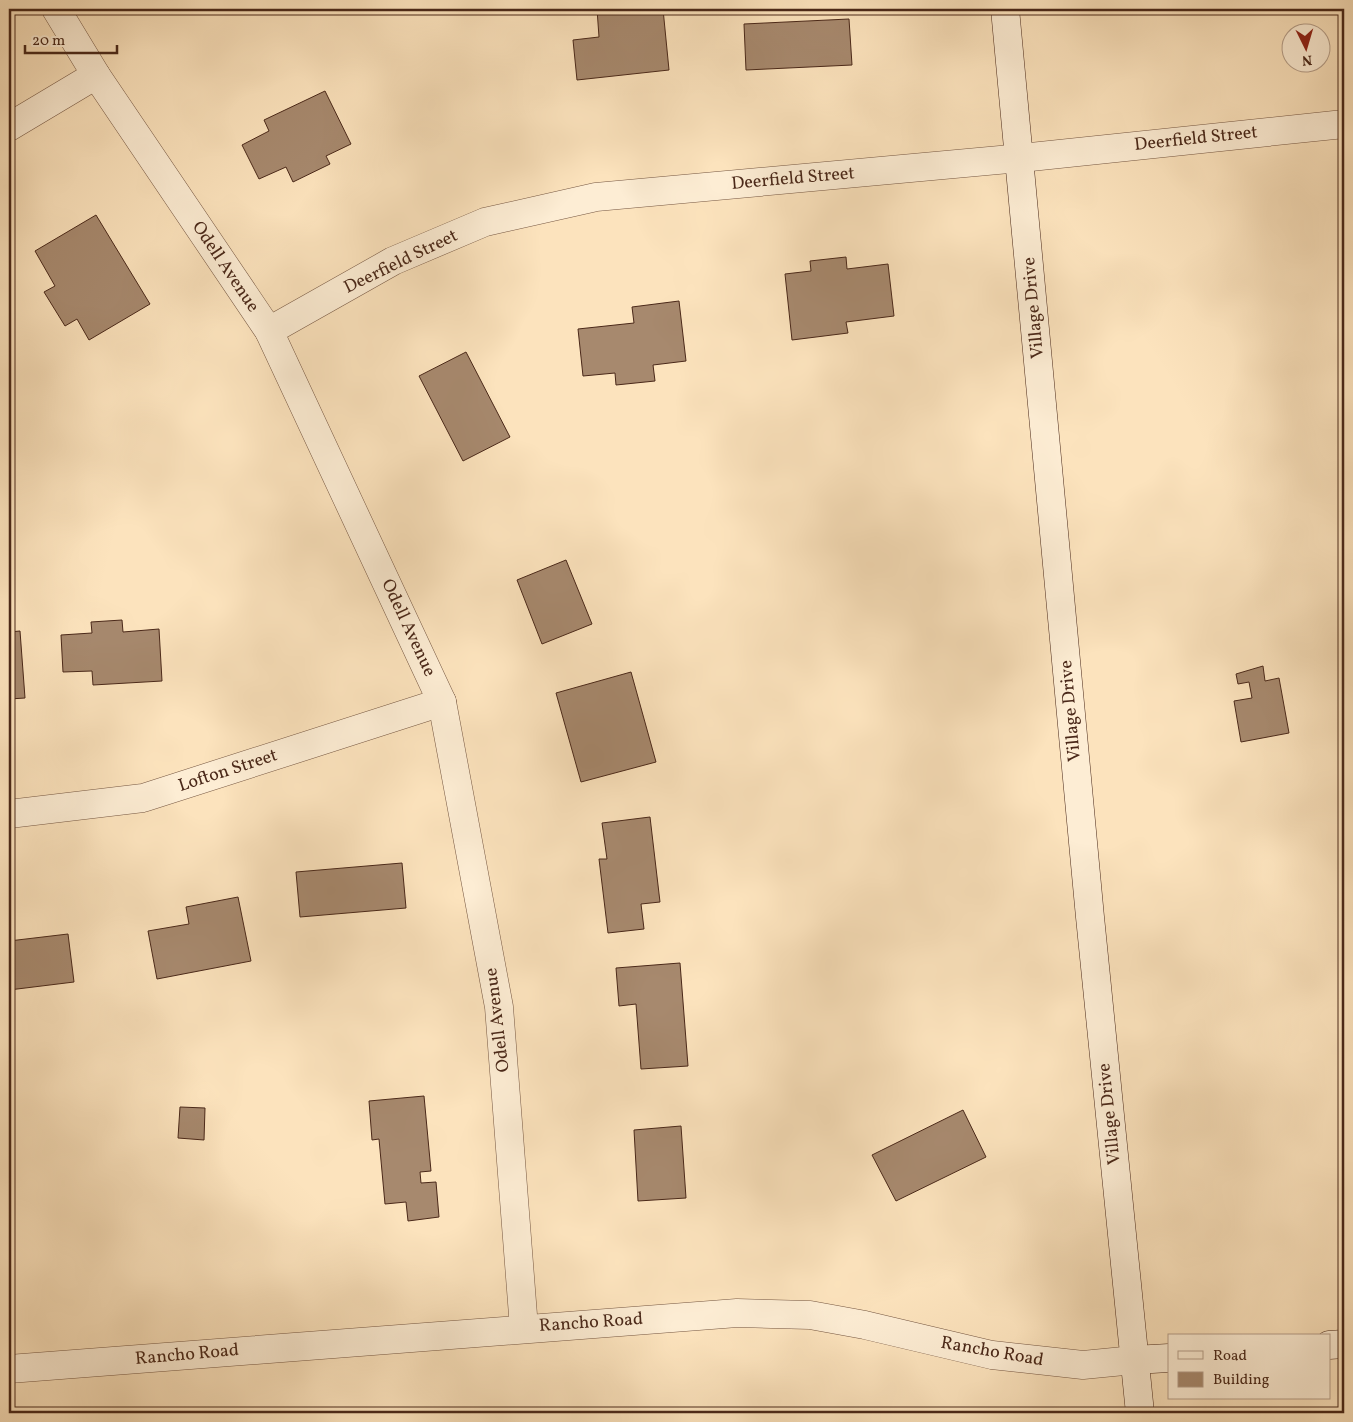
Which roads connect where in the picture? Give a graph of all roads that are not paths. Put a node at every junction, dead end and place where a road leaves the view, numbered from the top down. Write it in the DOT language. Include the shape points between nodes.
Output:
graph roads {
  1 [pos="56,9"];
  2 [pos="1005,9"];
  3 [pos="96,75"];
  4 [pos="1344,124"];
  5 [pos="9,127"];
  6 [pos="1020,158"];
  7 [pos="269,331"];
  8 [pos="442,702"];
  9 [pos="9,814"];
  10 [pos="524,1328"];
  11 [pos="1344,1344"];
  12 [pos="1330,1345"];
  13 [pos="1168,1358"];
  14 [pos="1134,1360"];
  15 [pos="9,1369"];
  16 [pos="1140,1413"];
  1 -- 3 [label="street, Odell Avenue"];
  2 -- 6 [label="street, Village Drive"];
  3 -- 5 [label="street"];
  3 -- 7 [label="street, Odell Avenue"];
  4 -- 6 [label="street, Deerfield Street"];
  6 -- 7 [label="street, Deerfield Street" via="596,196 485,222 393,261"];
  6 -- 14 [label="street, Village Drive"];
  7 -- 8 [label="street, Odell Avenue"];
  8 -- 9 [label="street, Lofton Street" via="143,798"];
  8 -- 10 [label="street, Odell Avenue" via="499,1007"];
  10 -- 14 [label="street, Rancho Road" via="737,1313 810,1316 992,1355 1083,1365"];
  10 -- 15 [label="street, Rancho Road"];
  11 -- 12 [label="street"];
  13 -- 14 [label="street, Rancho Road"];
  14 -- 16 [label="street, Village Drive"];
}
